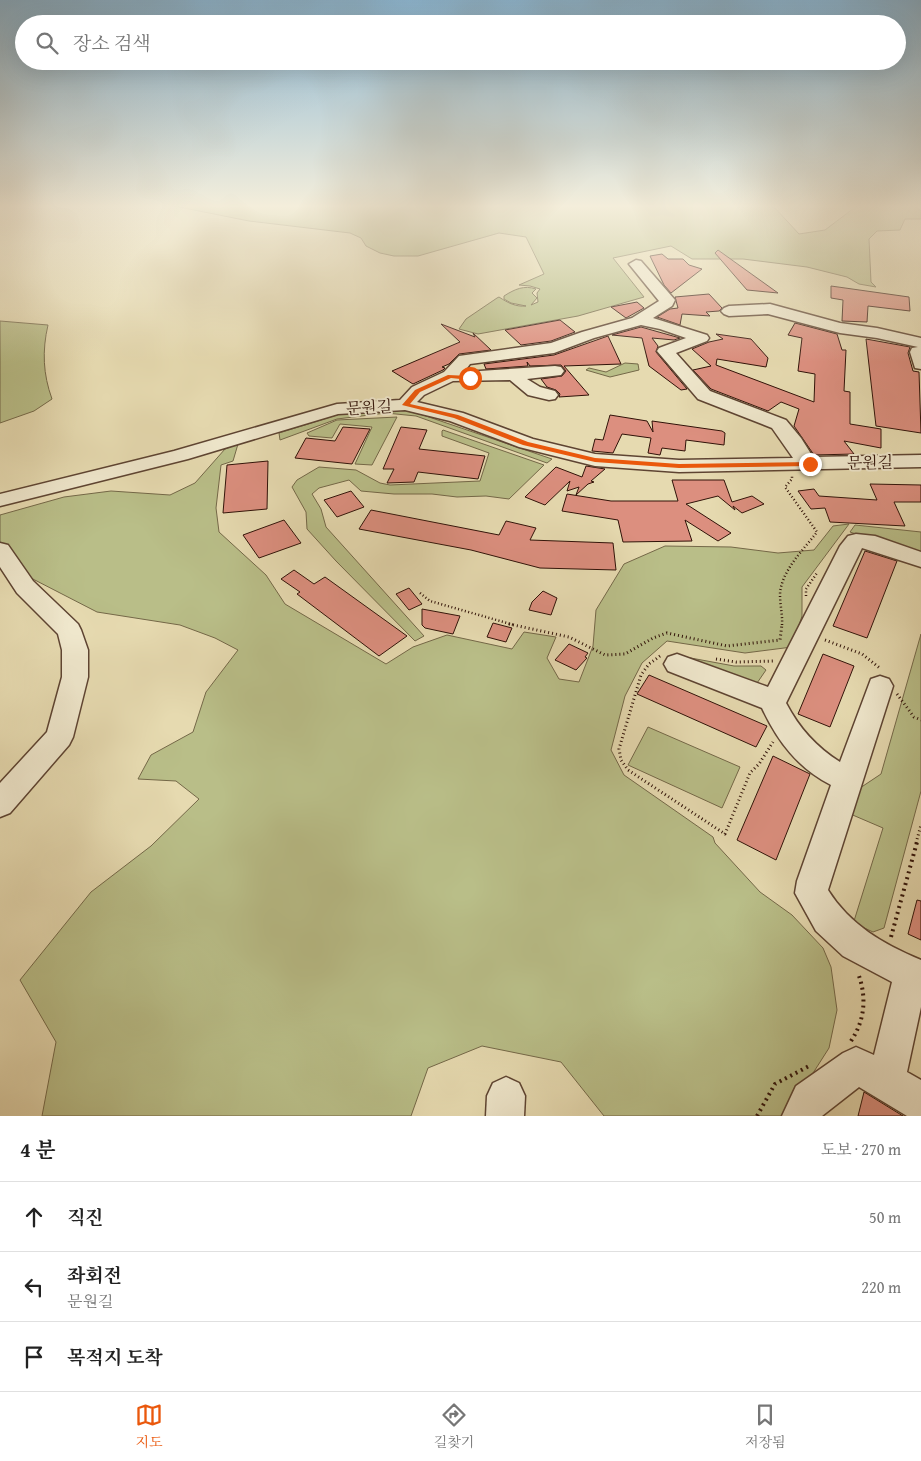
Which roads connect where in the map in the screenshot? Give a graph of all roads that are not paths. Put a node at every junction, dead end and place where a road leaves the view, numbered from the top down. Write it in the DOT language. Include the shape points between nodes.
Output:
graph roads {
  1 [pos="636,264"];
  2 [pos="729,311"];
  3 [pos="639,321"];
  4 [pos="920,353"];
  5 [pos="554,371"];
  6 [pos="450,376"];
  7 [pos="515,376"];
  8 [pos="549,395"];
  9 [pos="406,405"];
  10 [pos="921,461"];
  11 [pos="799,464"];
  12 [pos="0,500"];
  13 [pos="0,550"];
  14 [pos="921,560"];
  15 [pos="677,664"];
  16 [pos="880,686"];
  17 [pos="771,699"];
  18 [pos="848,780"];
  19 [pos="0,804"];
  20 [pos="916,976"];
  21 [pos="886,1081"];
  22 [pos="921,1102"];
  23 [pos="801,1116"];
  1 -- 3 [label="street" via="667,300"];
  2 -- 4 [label="street" via="770,309 840,328 877,333"];
  3 -- 6 [label="street" via="554,348 465,360"];
  3 -- 11 [label="street" via="664,324 701,338 665,352 704,395 780,424 794,442"];
  5 -- 7 [label="street"];
  6 -- 7 [label="street"];
  6 -- 9 [label="street" via="418,391"];
  7 -- 8 [label="street" via="525,387"];
  9 -- 11 [label="street, 문원길" via="456,417 526,444 595,460 679,466"];
  9 -- 12 [label="street, 문원길" via="336,409 181,455"];
  10 -- 11 [label="street, 문원길"];
  13 -- 19 [label="street" via="25,587 69,630 75,650 75,677 59,737"];
  14 -- 17 [label="street" via="867,541 856,541 776,697"];
  15 -- 17 [label="street"];
  16 -- 18 [label="street"];
  17 -- 18 [label="street" via="782,722 802,750 824,769"];
  18 -- 20 [label="street" via="811,894 828,920 855,944"];
  20 -- 21 [label="street"];
  21 -- 22 [label="street"];
  21 -- 23 [label="street" via="856,1066 810,1100"];
}
